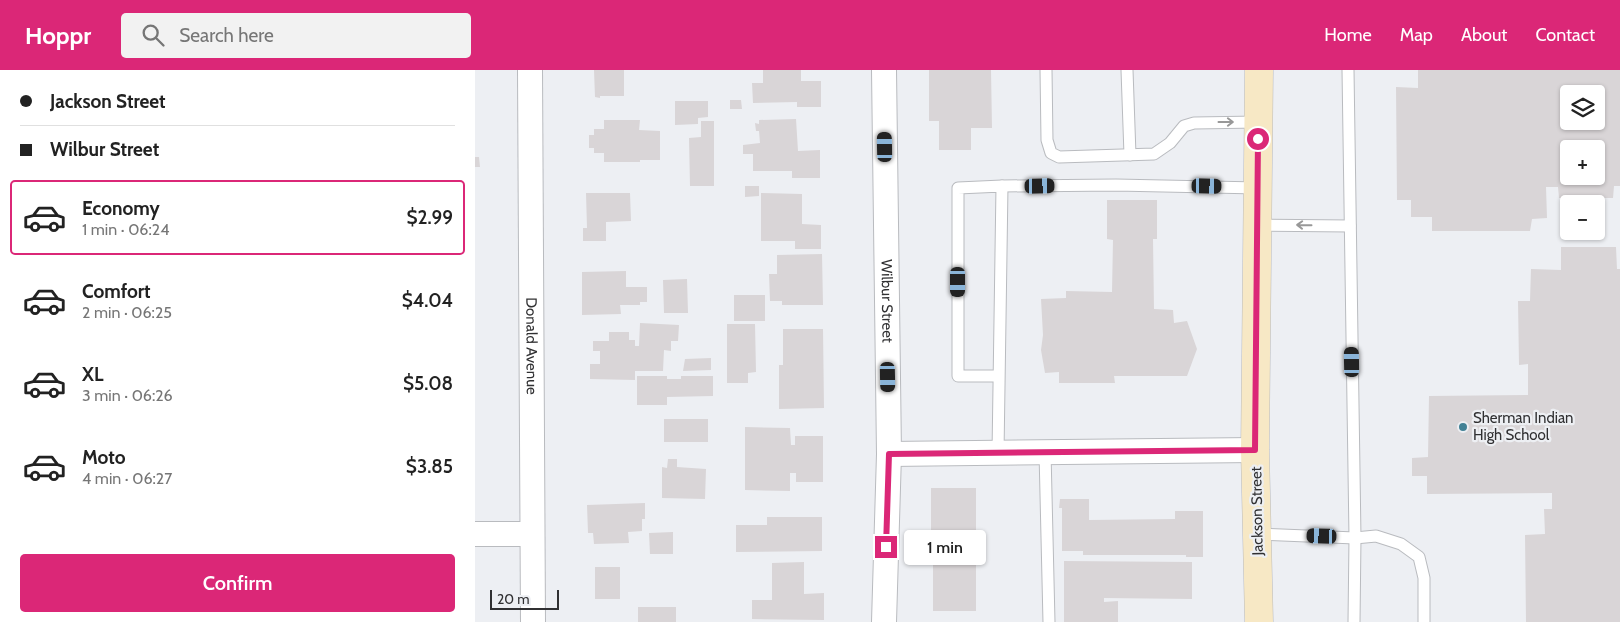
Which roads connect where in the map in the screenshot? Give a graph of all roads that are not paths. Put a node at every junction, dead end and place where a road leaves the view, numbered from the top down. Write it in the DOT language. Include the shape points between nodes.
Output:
graph roads {
  1 [pos="530,70"];
  2 [pos="884,70"];
  3 [pos="1046,70"];
  4 [pos="1127,70"];
  5 [pos="1259,70"];
  6 [pos="1348,70"];
  7 [pos="1258,122"];
  8 [pos="1130,155"];
  9 [pos="1002,186"];
  10 [pos="1258,188"];
  11 [pos="1258,225"];
  12 [pos="1351,226"];
  13 [pos="999,376"];
  14 [pos="1255,450"];
  15 [pos="1045,452"];
  16 [pos="998,453"];
  17 [pos="889,454"];
  18 [pos="475,534"];
  19 [pos="531,534"];
  20 [pos="1257,534"];
  21 [pos="1355,538"];
  22 [pos="533,622"];
  23 [pos="884,622"];
  24 [pos="1049,622"];
  25 [pos="1259,622"];
  26 [pos="1354,622"];
  27 [pos="1424,622"];
  1 -- 19 [label="street, Donald Avenue"];
  2 -- 17 [label="street, Wilbur Street"];
  3 -- 8 [label="lane" via="1047,140 1051,152 1059,157"];
  4 -- 8 [label="lane"];
  5 -- 7 [label="street, Jackson Street"];
  6 -- 12 [label="lane"];
  8 -- 7 [label="lane, one-way" via="1154,154 1170,143 1185,126 1194,123"];
  7 -- 10 [label="street, Jackson Street"];
  9 -- 10 [label="lane" via="1116,184"];
  9 -- 13 [label="lane"];
  9 -- 13 [label="lane" via="958,188 958,376"];
  10 -- 11 [label="street, Jackson Street"];
  12 -- 11 [label="lane, one-way"];
  11 -- 14 [label="street, Jackson Street"];
  12 -- 21 [label="lane"];
  13 -- 16 [label="lane"];
  14 -- 15 [label="street"];
  14 -- 20 [label="street, Jackson Street"];
  15 -- 16 [label="street"];
  15 -- 24 [label="lane"];
  16 -- 17 [label="street"];
  17 -- 23 [label="street, Wilbur Street"];
  18 -- 19 [label="street"];
  19 -- 22 [label="street, Donald Avenue"];
  20 -- 21 [label="lane"];
  20 -- 25 [label="street, Jackson Street"];
  21 -- 26 [label="lane"];
  21 -- 27 [label="lane" via="1375,536 1401,544 1419,557 1424,578"];
}
